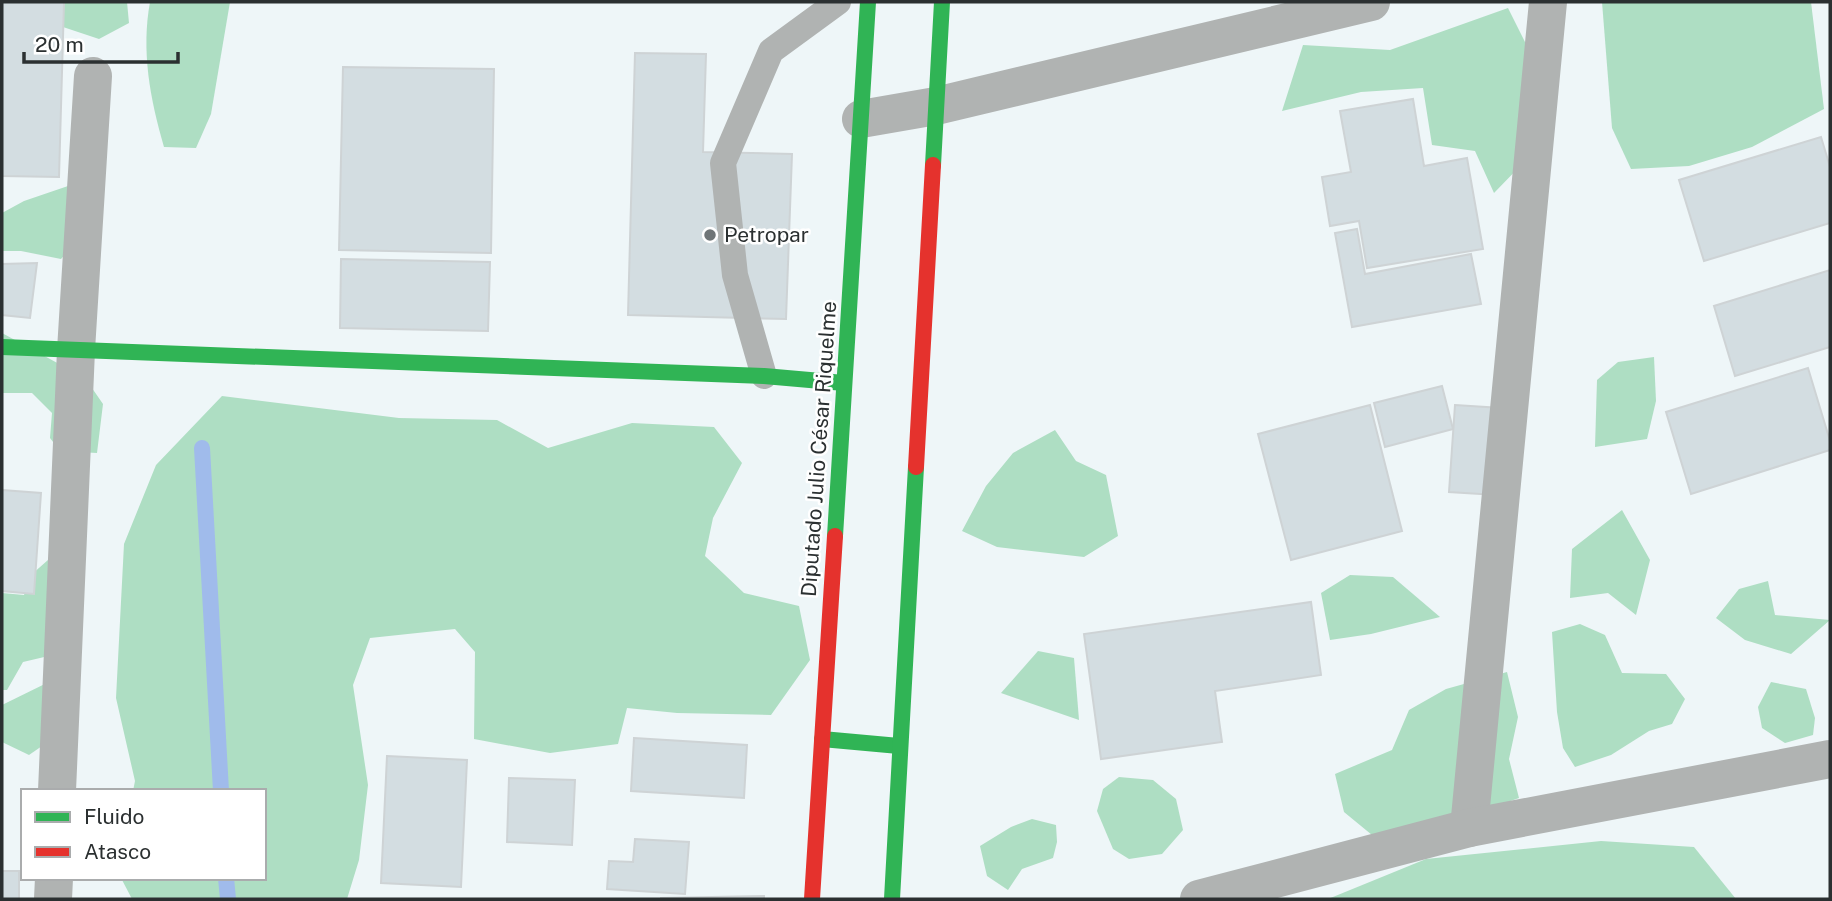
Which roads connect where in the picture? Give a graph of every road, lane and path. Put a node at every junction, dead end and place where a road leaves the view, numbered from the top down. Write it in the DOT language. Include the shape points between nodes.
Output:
graph roads {
  1 [pos="838,2"];
  2 [pos="868,2"];
  3 [pos="942,2"];
  4 [pos="1371,2"];
  5 [pos="1548,2"];
  6 [pos="93,76"];
  7 [pos="936,106"];
  8 [pos="861,119"];
  9 [pos="2,347"];
  10 [pos="76,350"];
  11 [pos="764,376"];
  12 [pos="844,383"];
  13 [pos="822,739"];
  14 [pos="899,746"];
  15 [pos="1830,759"];
  16 [pos="57,789"];
  17 [pos="1469,828"];
  18 [pos="54,880"];
  19 [pos="53,899"];
  20 [pos="812,899"];
  21 [pos="892,899"];
  22 [pos="1199,899"];
  1 -- 11 [label="lane" via="771,51 723,163 735,275"];
  2 -- 8 [label="street, Diputado Julio César Riquelme"];
  3 -- 7 [label="street"];
  4 -- 7 [label="street"];
  5 -- 17 [label="street"];
  6 -- 10 [label="street"];
  7 -- 8 [label="street"];
  7 -- 14 [label="street"];
  8 -- 12 [label="street, Diputado Julio César Riquelme"];
  9 -- 10 [label="street"];
  10 -- 11 [label="street"];
  10 -- 16 [label="street"];
  11 -- 12 [label="street"];
  12 -- 13 [label="street, Diputado Julio César Riquelme"];
  13 -- 14 [label="street"];
  13 -- 20 [label="street, Diputado Julio César Riquelme"];
  14 -- 21 [label="street"];
  15 -- 17 [label="street"];
  17 -- 22 [label="street"];
  18 -- 19 [label="street"];
}
